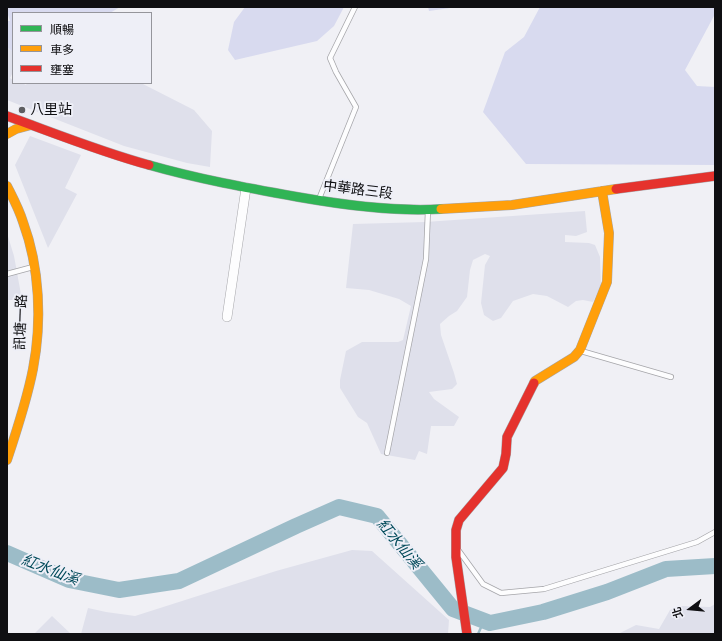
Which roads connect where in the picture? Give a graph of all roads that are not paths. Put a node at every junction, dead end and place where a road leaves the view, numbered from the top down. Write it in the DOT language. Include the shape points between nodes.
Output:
graph roads {
  1 [pos="355,7"];
  2 [pos="7,116"];
  3 [pos="31,125"];
  4 [pos="7,134"];
  5 [pos="715,176"];
  6 [pos="7,186"];
  7 [pos="246,188"];
  8 [pos="602,191"];
  9 [pos="319,199"];
  10 [pos="428,210"];
  11 [pos="34,266"];
  12 [pos="7,274"];
  13 [pos="227,317"];
  14 [pos="580,350"];
  15 [pos="671,377"];
  16 [pos="387,453"];
  17 [pos="7,460"];
  18 [pos="715,532"];
  19 [pos="456,546"];
  20 [pos="467,631"];
  1 -- 9 [label="lane" via="330,58 356,107"];
  2 -- 3 [label="street, 中華路三段"];
  3 -- 4 [label="street"];
  3 -- 7 [label="street, 中華路三段" via="131,160"];
  5 -- 8 [label="street, 中華路三段"];
  6 -- 11 [label="street, 訊塘一路" via="28,235"];
  7 -- 9 [label="street, 中華路三段"];
  7 -- 13 [label="street"];
  8 -- 10 [label="street, 中華路三段" via="512,205"];
  8 -- 14 [label="street" via="609,233 607,282"];
  9 -- 10 [label="street, 中華路三段" via="385,208"];
  10 -- 16 [label="lane" via="426,259"];
  11 -- 12 [label="lane"];
  11 -- 17 [label="street, 訊塘一路" via="38,304 37,343 23,412"];
  14 -- 15 [label="lane"];
  14 -- 19 [label="street" via="574,357 535,381 507,437 503,468 459,520"];
  18 -- 19 [label="lane" via="697,542 544,589 501,593 483,584"];
  19 -- 20 [label="street"];
}
